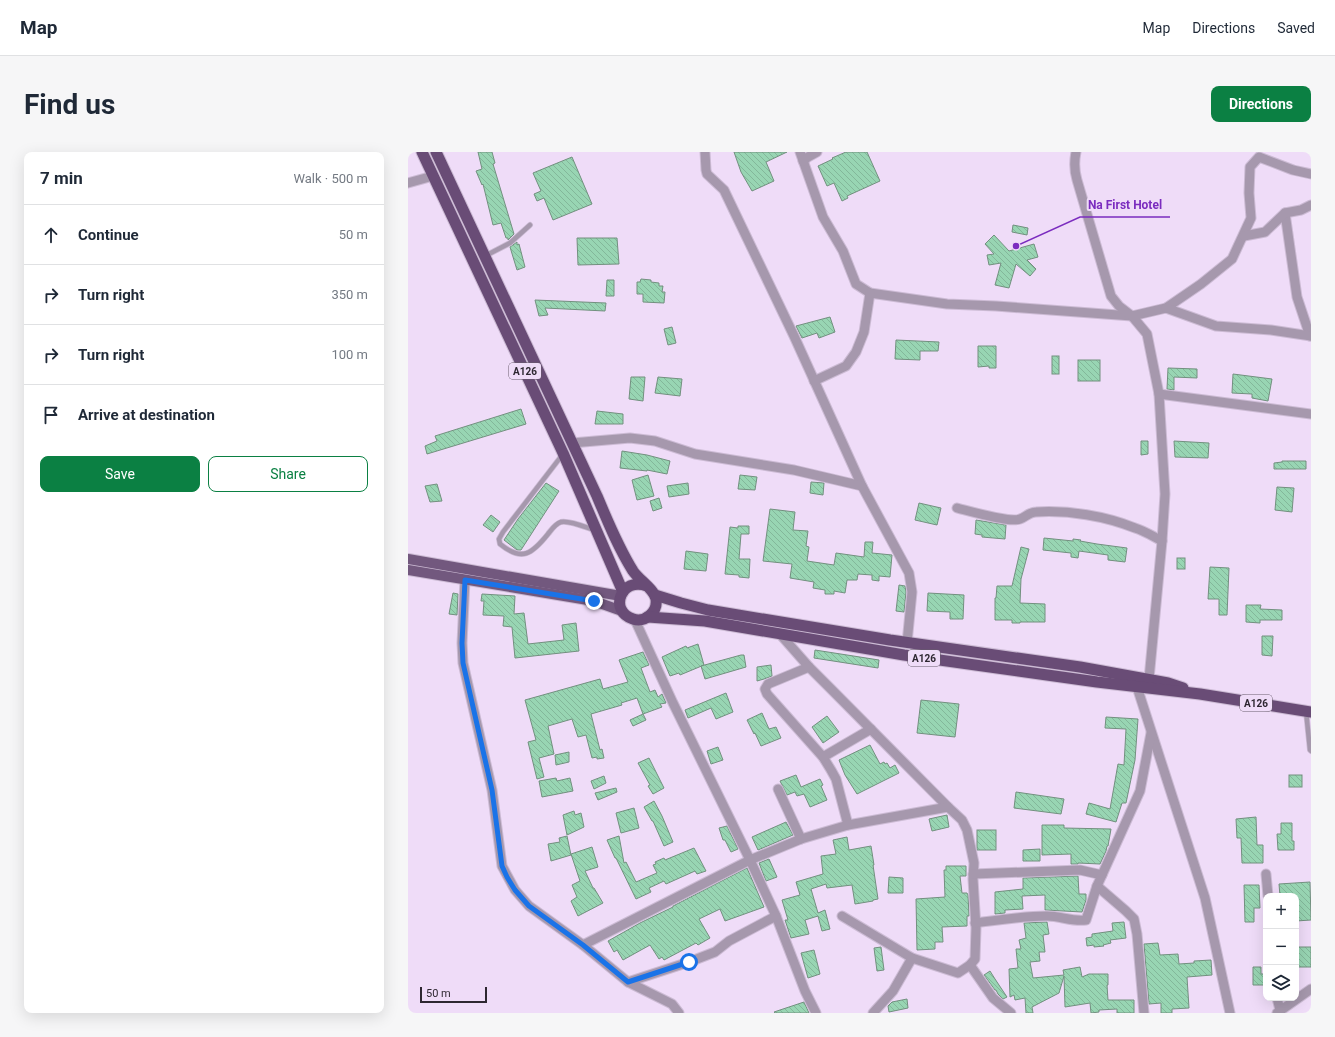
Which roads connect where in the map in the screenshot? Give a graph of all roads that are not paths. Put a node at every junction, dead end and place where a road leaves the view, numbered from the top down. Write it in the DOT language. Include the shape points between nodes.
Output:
graph roads {
  1 [pos="422,152"];
  2 [pos="436,152"];
  3 [pos="705,152"];
  4 [pos="817,152"];
  5 [pos="1076,152"];
  6 [pos="802,156"];
  7 [pos="1311,174"];
  8 [pos="433,176"];
  9 [pos="408,184"];
  10 [pos="1311,205"];
  11 [pos="1285,213"];
  12 [pos="530,225"];
  13 [pos="1244,236"];
  14 [pos="485,256"];
  15 [pos="870,293"];
  16 [pos="1166,308"];
  17 [pos="1132,316"];
  18 [pos="1310,336"];
  19 [pos="814,381"];
  20 [pos="1159,394"];
  21 [pos="1311,414"];
  22 [pos="572,443"];
  23 [pos="563,453"];
  24 [pos="862,486"];
  25 [pos="957,508"];
  26 [pos="597,531"];
  27 [pos="1162,541"];
  28 [pos="408,559"];
  29 [pos="408,570"];
  30 [pos="465,580"];
  31 [pos="647,586"];
  32 [pos="622,594"];
  33 [pos="655,595"];
  34 [pos="622,611"];
  35 [pos="648,617"];
  36 [pos="635,620"];
  37 [pos="780,634"];
  38 [pos="907,643"];
  39 [pos="809,667"];
  40 [pos="1149,679"];
  41 [pos="1137,687"];
  42 [pos="1200,694"];
  43 [pos="1309,712"];
  44 [pos="871,729"];
  45 [pos="1151,731"];
  46 [pos="1311,751"];
  47 [pos="822,757"];
  48 [pos="778,790"];
  49 [pos="948,807"];
  50 [pos="848,825"];
  51 [pos="801,839"];
  52 [pos="750,860"];
  53 [pos="973,874"];
  54 [pos="1266,874"];
  55 [pos="1102,875"];
  56 [pos="1097,886"];
  57 [pos="1268,893"];
  58 [pos="776,916"];
  59 [pos="842,916"];
  60 [pos="975,923"];
  61 [pos="583,945"];
  62 [pos="912,958"];
  63 [pos="970,965"];
  64 [pos="628,982"];
  65 [pos="1311,989"];
  66 [pos="1277,1001"];
  67 [pos="1278,1012"];
  68 [pos="680,1013"];
  69 [pos="816,1013"];
  70 [pos="873,1013"];
  71 [pos="1012,1013"];
  72 [pos="1144,1013"];
  73 [pos="1230,1013"];
  1 -- 8 [label="highway, A126"];
  2 -- 14 [label="highway, A126"];
  3 -- 19 [label="street" via="707,174 724,190"];
  4 -- 6 [label="street"];
  5 -- 17 [label="street" via="1074,160 1077,180 1111,296"];
  6 -- 15 [label="street" via="823,217 843,251 856,284"];
  7 -- 13 [label="street" via="1259,157 1250,168 1251,218"];
  8 -- 9 [label="street"];
  8 -- 23 [label="highway, A126"];
  10 -- 11 [label="street"];
  11 -- 13 [label="street" via="1265,232"];
  11 -- 18 [label="street" via="1296,297"];
  12 -- 14 [label="lane" via="510,243"];
  13 -- 16 [label="street" via="1232,260"];
  14 -- 22 [label="highway, A126"];
  15 -- 17 [label="street" via="947,304"];
  15 -- 19 [label="street" via="864,332 856,352 846,366"];
  16 -- 17 [label="street"];
  16 -- 18 [label="street" via="1216,326"];
  17 -- 20 [label="street" via="1147,334"];
  19 -- 24 [label="street"];
  20 -- 21 [label="street"];
  20 -- 27 [label="street" via="1164,494"];
  22 -- 24 [label="street" via="630,438 655,441 695,454 794,470"];
  22 -- 31 [label="highway, A126" via="621,550 636,575"];
  23 -- 26 [label="highway, A126"];
  23 -- 26 [label="lane" via="503,532 499,539 500,544 512,553 521,555 532,551 554,526 566,521"];
  24 -- 38 [label="street" via="909,573 912,592"];
  25 -- 27 [label="street" via="1008,519 1020,519 1035,512 1074,513 1119,522"];
  26 -- 32 [label="highway, A126"];
  27 -- 40 [label="street"];
  28 -- 32 [label="main road"];
  29 -- 30 [label="main road"];
  30 -- 34 [label="main road" via="594,601"];
  30 -- 61 [label="street" via="463,663 492,790 502,866 515,890 529,906"];
  31 -- 32 [label="highway" via="636,584 626,588"];
  31 -- 33 [label="highway, A126"];
  32 -- 34 [label="highway, A126"];
  33 -- 35 [label="highway" via="654,611"];
  33 -- 38 [label="highway, A126" via="708,610"];
  34 -- 36 [label="highway" via="627,617"];
  35 -- 36 [label="highway, A126"];
  35 -- 37 [label="highway, A126" via="704,621"];
  36 -- 52 [label="street"];
  37 -- 39 [label="street"];
  37 -- 41 [label="highway, A126" via="934,659"];
  38 -- 40 [label="highway, A126"];
  39 -- 44 [label="street"];
  39 -- 47 [label="street" via="768,684 765,689"];
  40 -- 42 [label="highway, A126"];
  41 -- 42 [label="highway, A126"];
  41 -- 45 [label="street"];
  42 -- 43 [label="highway, A126"];
  43 -- 46 [label="lane"];
  44 -- 47 [label="street"];
  44 -- 49 [label="street"];
  45 -- 55 [label="street" via="1140,791"];
  45 -- 73 [label="street" via="1205,898"];
  47 -- 50 [label="street" via="836,779"];
  48 -- 51 [label="street"];
  49 -- 50 [label="street"];
  49 -- 53 [label="street" via="962,820 967,830 974,863"];
  50 -- 51 [label="street"];
  51 -- 52 [label="street"];
  52 -- 58 [label="street"];
  52 -- 61 [label="street"];
  53 -- 55 [label="street" via="1080,870"];
  53 -- 60 [label="street"];
  54 -- 57 [label="street"];
  55 -- 56 [label="street"];
  56 -- 60 [label="street" via="1086,920 1032,916"];
  56 -- 72 [label="street" via="1134,919"];
  58 -- 64 [label="street" via="729,941 715,952"];
  58 -- 69 [label="street"];
  59 -- 62 [label="street"];
  60 -- 63 [label="street" via="975,959"];
  61 -- 64 [label="street"];
  62 -- 63 [label="street" via="958,973"];
  62 -- 70 [label="street" via="893,991"];
  63 -- 71 [label="street" via="993,998"];
  64 -- 68 [label="street" via="672,1004"];
  65 -- 67 [label="street"];
  66 -- 67 [label="street"];
}
